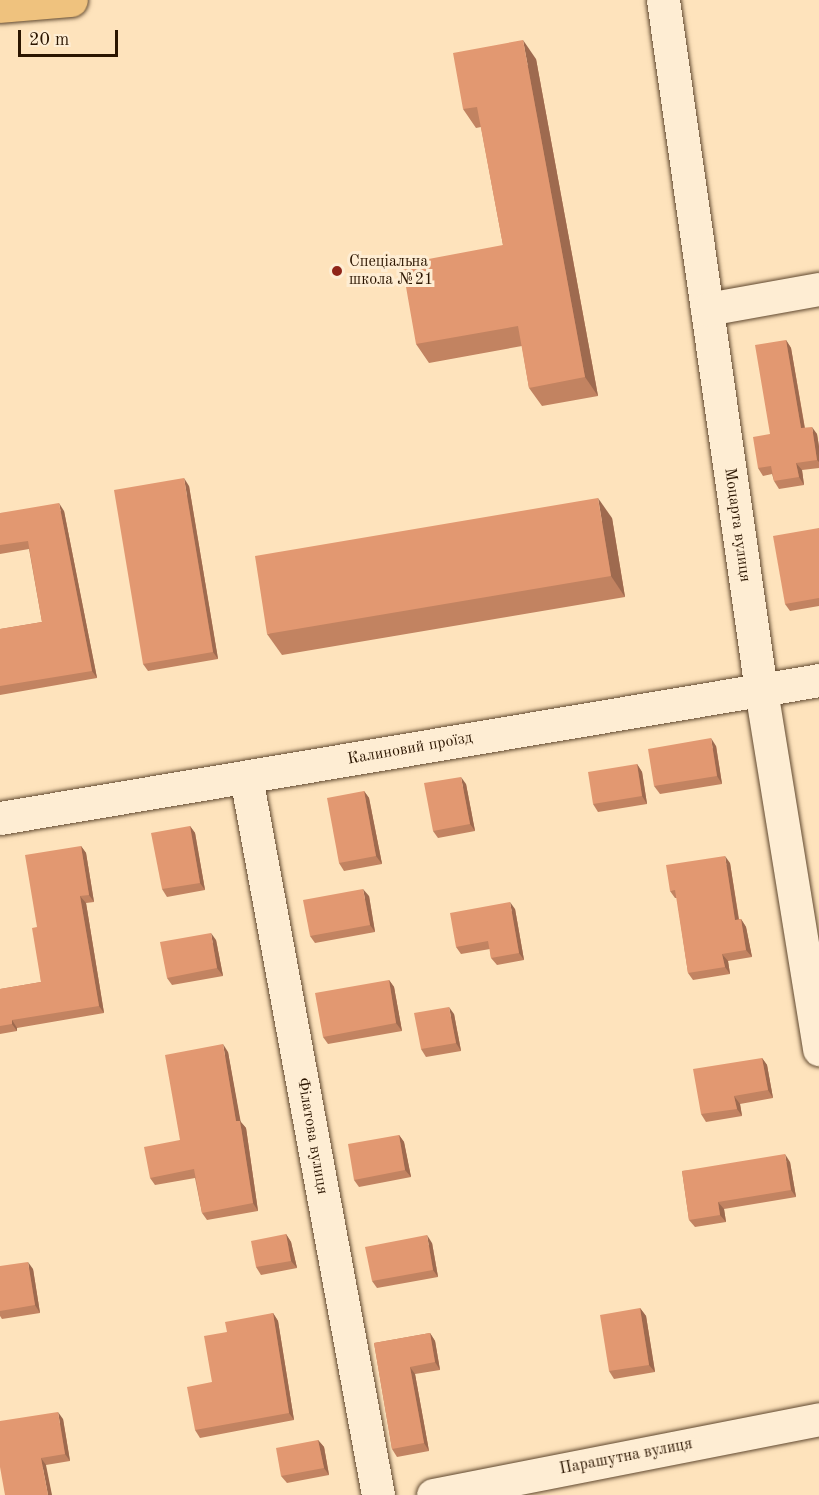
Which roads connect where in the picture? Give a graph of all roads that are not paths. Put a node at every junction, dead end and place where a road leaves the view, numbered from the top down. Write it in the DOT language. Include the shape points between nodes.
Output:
graph roads {
  1 [pos="70,0"];
  2 [pos="663,0"];
  3 [pos="5,4"];
  4 [pos="819,289"];
  5 [pos="707,309"];
  6 [pos="819,680"];
  7 [pos="761,690"];
  8 [pos="246,777"];
  9 [pos="0,818"];
  10 [pos="819,1049"];
  11 [pos="819,1419"];
  12 [pos="378,1495"];
  13 [pos="433,1495"];
  1 -- 3 [label="main road"];
  2 -- 5 [label="street, Моцарта вулиця"];
  4 -- 5 [label="street"];
  5 -- 7 [label="street, Моцарта вулиця"];
  6 -- 7 [label="street, Калиновий проїзд"];
  7 -- 8 [label="street, Калиновий проїзд"];
  7 -- 10 [label="street, Моцарта вулиця"];
  8 -- 9 [label="street, Калиновий проїзд"];
  8 -- 12 [label="street, Філатова вулиця"];
  11 -- 13 [label="street, Парашутна вулиця"];
}
